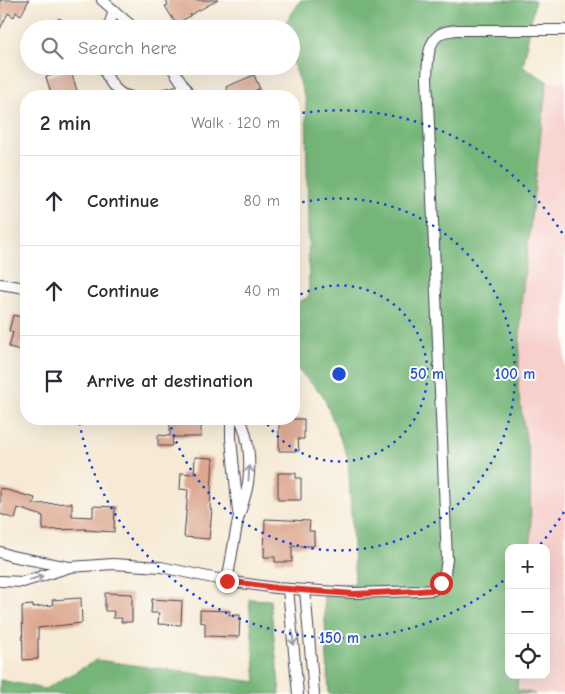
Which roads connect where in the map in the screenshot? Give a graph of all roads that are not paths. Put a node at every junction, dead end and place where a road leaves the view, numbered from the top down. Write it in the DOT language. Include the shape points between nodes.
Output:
graph roads {
  1 [pos="102,0"];
  2 [pos="114,10"];
  3 [pos="111,20"];
  4 [pos="126,20"];
  5 [pos="565,30"];
  6 [pos="107,75"];
  7 [pos="177,75"];
  8 [pos="118,90"];
  9 [pos="186,90"];
  10 [pos="0,284"];
  11 [pos="20,287"];
  12 [pos="231,425"];
  13 [pos="243,425"];
  14 [pos="238,520"];
  15 [pos="0,552"];
  16 [pos="70,567"];
  17 [pos="0,581"];
  18 [pos="227,581"];
  19 [pos="288,589"];
  20 [pos="305,590"];
  21 [pos="298,694"];
  22 [pos="314,694"];
  1 -- 2 [label="street"];
  2 -- 3 [label="street"];
  2 -- 4 [label="street"];
  5 -- 20 [label="street" via="456,30 438,35 430,49 427,77 446,536 445,572 441,583 433,590 419,591 353,594"];
  6 -- 8 [label="street"];
  7 -- 9 [label="street"];
  10 -- 11 [label="street"];
  12 -- 14 [label="street"];
  14 -- 13 [label="street, one-way" via="250,467"];
  14 -- 18 [label="street"];
  15 -- 16 [label="street"];
  17 -- 16 [label="street, one-way" via="23,582"];
  16 -- 18 [label="street" via="113,564 162,567"];
  18 -- 19 [label="street"];
  19 -- 20 [label="street"];
  19 -- 21 [label="street, one-way"];
  20 -- 22 [label="street"];
}
